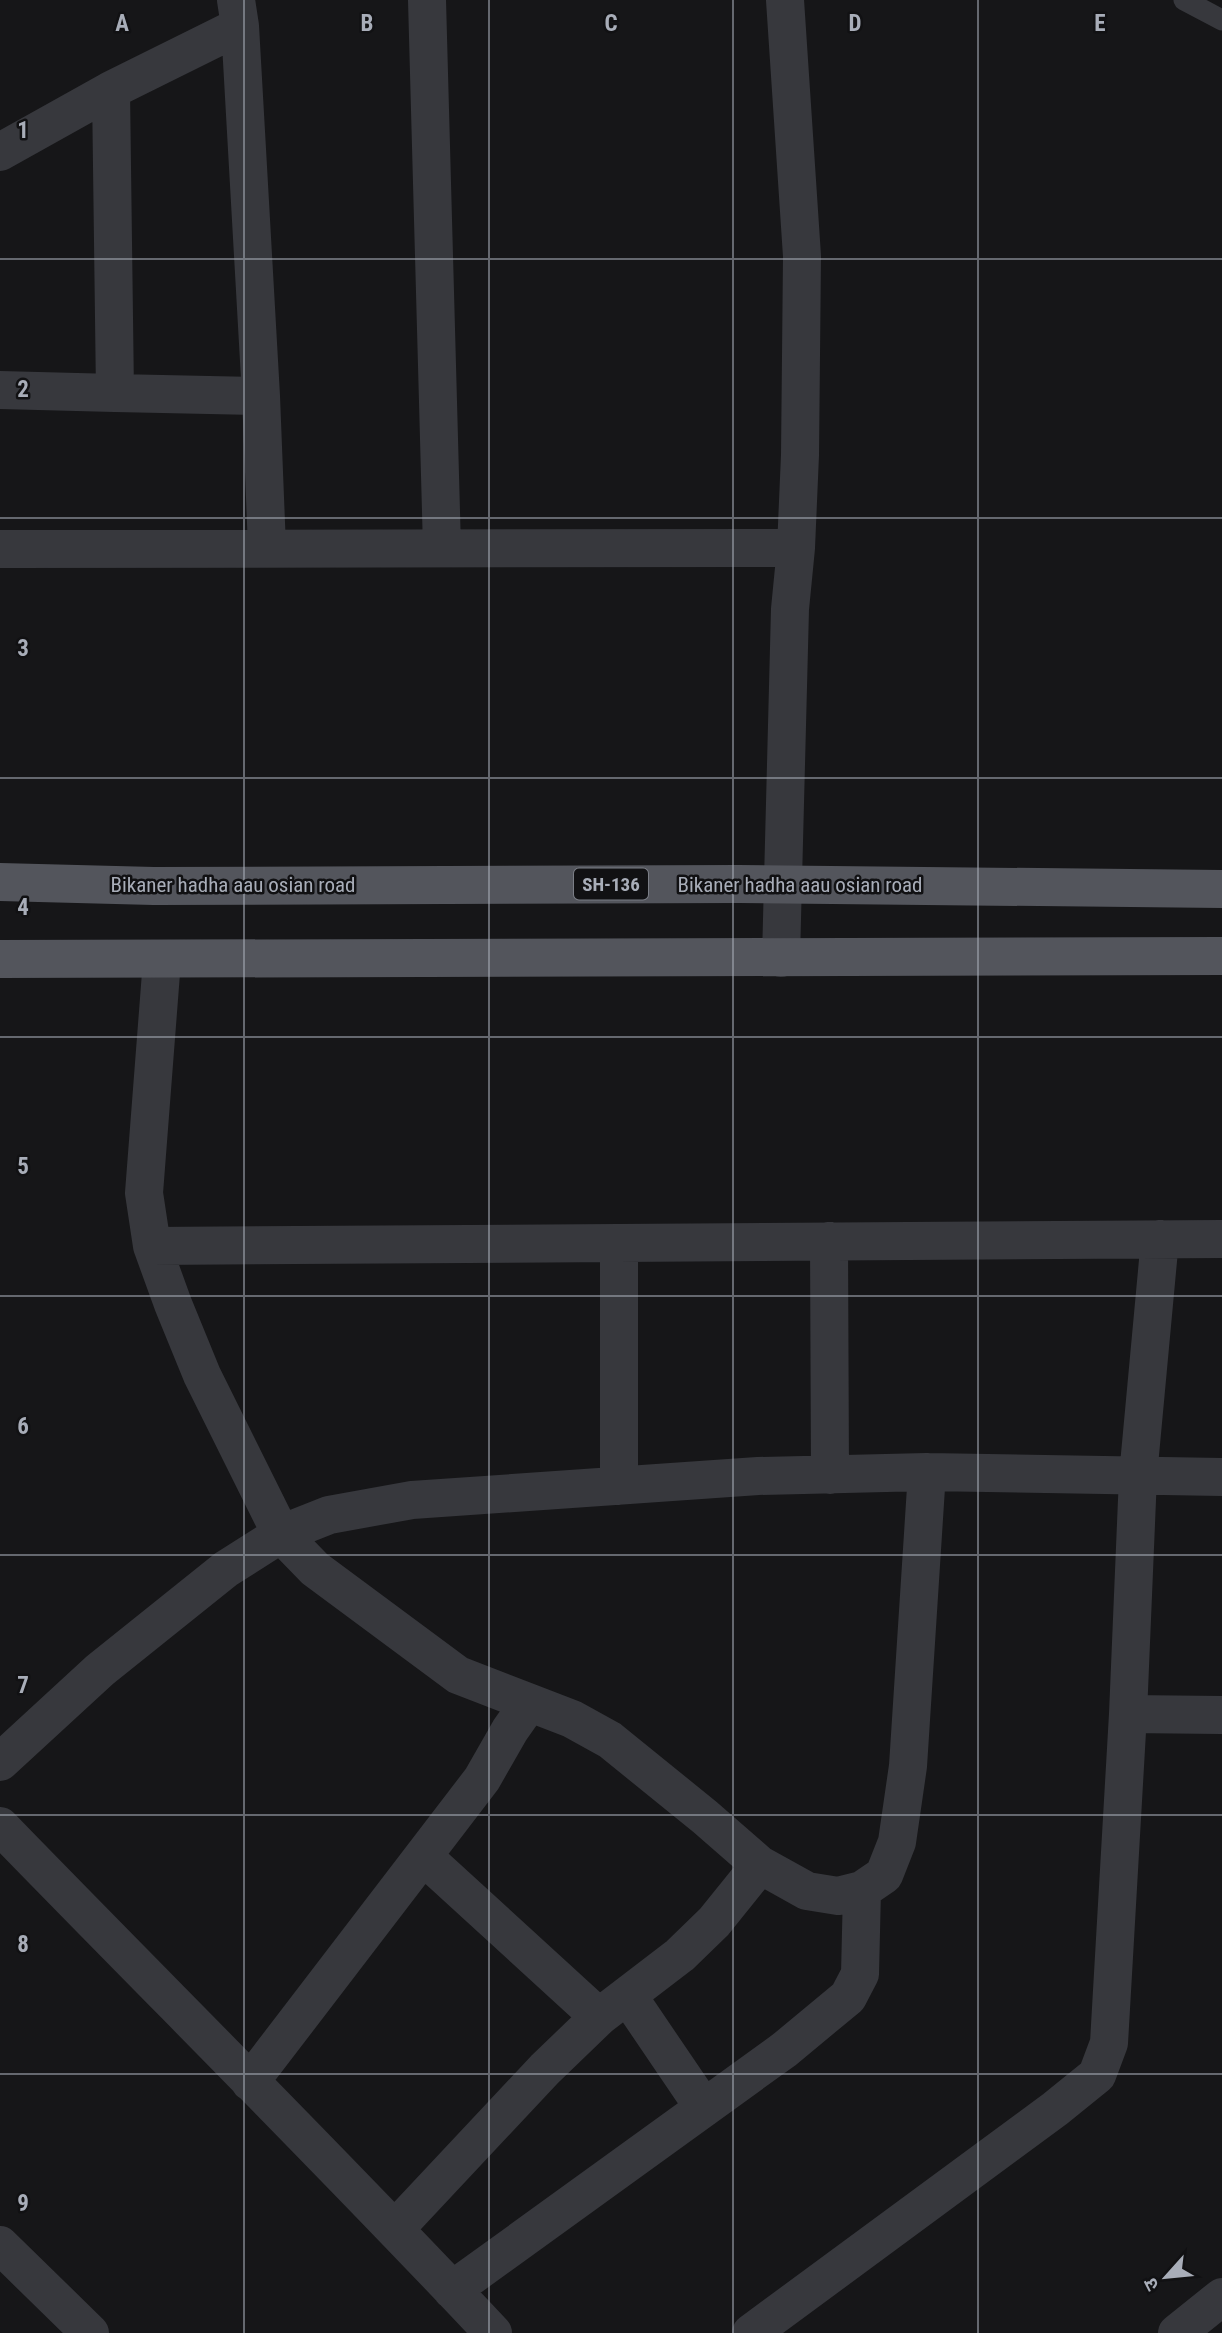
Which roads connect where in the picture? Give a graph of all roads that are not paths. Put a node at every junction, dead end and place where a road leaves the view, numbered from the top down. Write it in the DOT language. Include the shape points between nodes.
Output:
graph roads {
  1 [pos="427,0"];
  2 [pos="785,0"];
  3 [pos="1184,0"];
  4 [pos="238,13"];
  5 [pos="1222,20"];
  6 [pos="111,90"];
  7 [pos="0,152"];
  8 [pos="0,390"];
  9 [pos="115,393"];
  10 [pos="261,396"];
  11 [pos="267,548"];
  12 [pos="442,548"];
  13 [pos="796,548"];
  14 [pos="0,549"];
  15 [pos="0,882"];
  16 [pos="784,884"];
  17 [pos="1222,889"];
  18 [pos="1222,956"];
  19 [pos="781,958"];
  20 [pos="0,960"];
  21 [pos="162,960"];
  22 [pos="1160,1239"];
  23 [pos="1222,1239"];
  24 [pos="829,1241"];
  25 [pos="619,1243"];
  26 [pos="152,1246"];
  27 [pos="927,1472"];
  28 [pos="830,1475"];
  29 [pos="1138,1476"];
  30 [pos="1222,1477"];
  31 [pos="619,1486"];
  32 [pos="281,1534"];
  33 [pos="529,1703"];
  34 [pos="1128,1714"];
  35 [pos="1222,1715"];
  36 [pos="0,1762"];
  37 [pos="0,1826"];
  38 [pos="423,1856"];
  39 [pos="760,1865"];
  40 [pos="862,1890"];
  41 [pos="613,2007"];
  42 [pos="250,2082"];
  43 [pos="704,2108"];
  44 [pos="395,2229"];
  45 [pos="0,2245"];
  46 [pos="452,2290"];
  47 [pos="1222,2297"];
  48 [pos="90,2333"];
  49 [pos="493,2333"];
  50 [pos="751,2333"];
  51 [pos="1177,2333"];
  1 -- 12 [label="street"];
  2 -- 13 [label="street" via="802,256"];
  3 -- 5 [label="lane"];
  4 -- 6 [label="street"];
  4 -- 10 [label="street"];
  6 -- 7 [label="street"];
  6 -- 9 [label="street"];
  8 -- 9 [label="street"];
  9 -- 10 [label="street"];
  10 -- 11 [label="street"];
  11 -- 12 [label="street"];
  11 -- 14 [label="street"];
  12 -- 13 [label="street"];
  13 -- 16 [label="street" via="790,609"];
  15 -- 16 [label="main road, Bikaner hadha aau osian road / SH-136" via="154,886"];
  16 -- 17 [label="main road, Bikaner hadha aau osian road / SH-136"];
  16 -- 19 [label="street"];
  18 -- 19 [label="main road"];
  19 -- 21 [label="main road"];
  20 -- 21 [label="main road"];
  21 -- 26 [label="street" via="144,1192"];
  22 -- 23 [label="street"];
  22 -- 24 [label="street"];
  22 -- 29 [label="street"];
  24 -- 25 [label="street"];
  24 -- 28 [label="street"];
  25 -- 26 [label="street"];
  25 -- 31 [label="street"];
  26 -- 32 [label="street" via="202,1374"];
  27 -- 28 [label="street"];
  27 -- 29 [label="street"];
  27 -- 40 [label="street" via="908,1766 897,1842 884,1875"];
  28 -- 31 [label="street"];
  29 -- 30 [label="street"];
  29 -- 34 [label="street"];
  31 -- 32 [label="street" via="412,1500 329,1515"];
  32 -- 33 [label="street" via="315,1569 458,1675"];
  32 -- 36 [label="street" via="226,1569 110,1661"];
  33 -- 38 [label="street" via="482,1779"];
  33 -- 39 [label="street" via="610,1740"];
  34 -- 35 [label="street"];
  34 -- 50 [label="street" via="1109,2043 1097,2075"];
  37 -- 42 [label="street"];
  38 -- 41 [label="street"];
  38 -- 42 [label="street"];
  39 -- 40 [label="street" via="807,1891 838,1896"];
  39 -- 41 [label="street" via="680,1955"];
  40 -- 43 [label="street" via="860,1974 848,1997"];
  41 -- 43 [label="street"];
  41 -- 44 [label="street" via="545,2069"];
  42 -- 44 [label="street"];
  43 -- 46 [label="street"];
  44 -- 46 [label="street"];
  45 -- 48 [label="street"];
  46 -- 49 [label="street"];
  47 -- 51 [label="street"];
}
